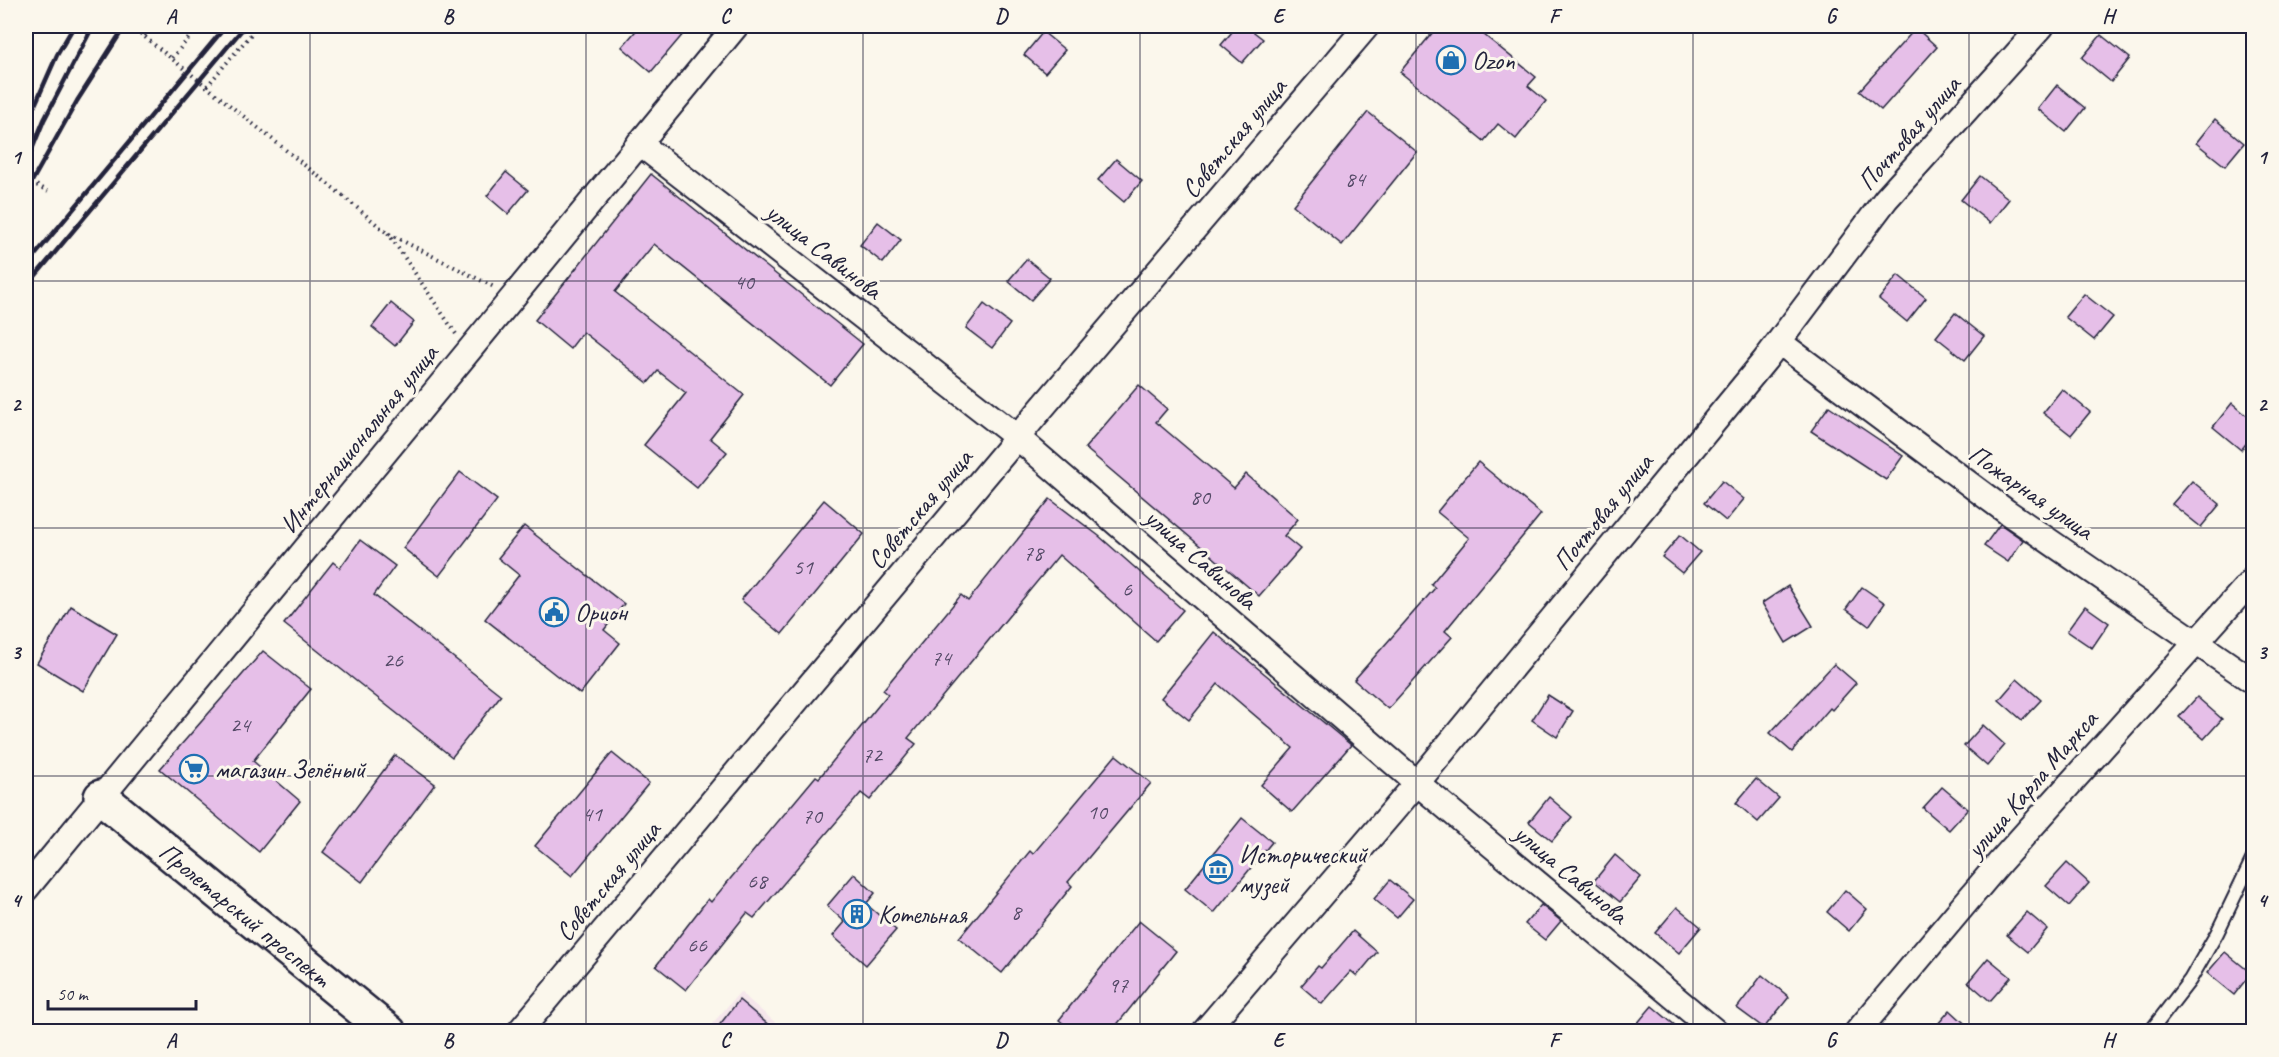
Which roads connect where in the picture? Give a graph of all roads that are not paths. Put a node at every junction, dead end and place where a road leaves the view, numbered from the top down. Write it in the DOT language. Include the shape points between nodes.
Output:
graph roads {
  1 [pos="736,26"];
  2 [pos="1367,26"];
  3 [pos="2042,26"];
  4 [pos="639,143"];
  5 [pos="1779,342"];
  6 [pos="1017,437"];
  7 [pos="2253,578"];
  8 [pos="2196,642"];
  9 [pos="2253,682"];
  10 [pos="1417,783"];
  11 [pos="101,797"];
  12 [pos="2253,856"];
  13 [pos="26,889"];
  14 [pos="389,1032"];
  15 [pos="519,1032"];
  16 [pos="1204,1032"];
  17 [pos="1716,1032"];
  18 [pos="1857,1032"];
  19 [pos="2150,1032"];
  1 -- 4 [label="street, Интернациональная улица"];
  2 -- 6 [label="street, Советская улица"];
  3 -- 5 [label="street, Почтовая улица" via="1886,199"];
  4 -- 6 [label="street, улица Савинова"];
  4 -- 11 [label="street, Интернациональная улица"];
  5 -- 8 [label="street, Пожарная улица" via="2007,512"];
  5 -- 10 [label="street, Почтовая улица"];
  6 -- 10 [label="street, улица Савинова"];
  6 -- 15 [label="street, Советская улица"];
  7 -- 8 [label="street, улица Карла Маркса"];
  8 -- 9 [label="street, Пожарная улица"];
  8 -- 18 [label="street, улица Карла Маркса" via="2000,862"];
  10 -- 16 [label="street, Почтовая улица"];
  10 -- 17 [label="street, улица Савинова"];
  11 -- 13 [label="street, Интернациональная улица"];
  11 -- 14 [label="street, Пролетарский проспект"];
  12 -- 19 [label="lane" via="2190,980"];
}
